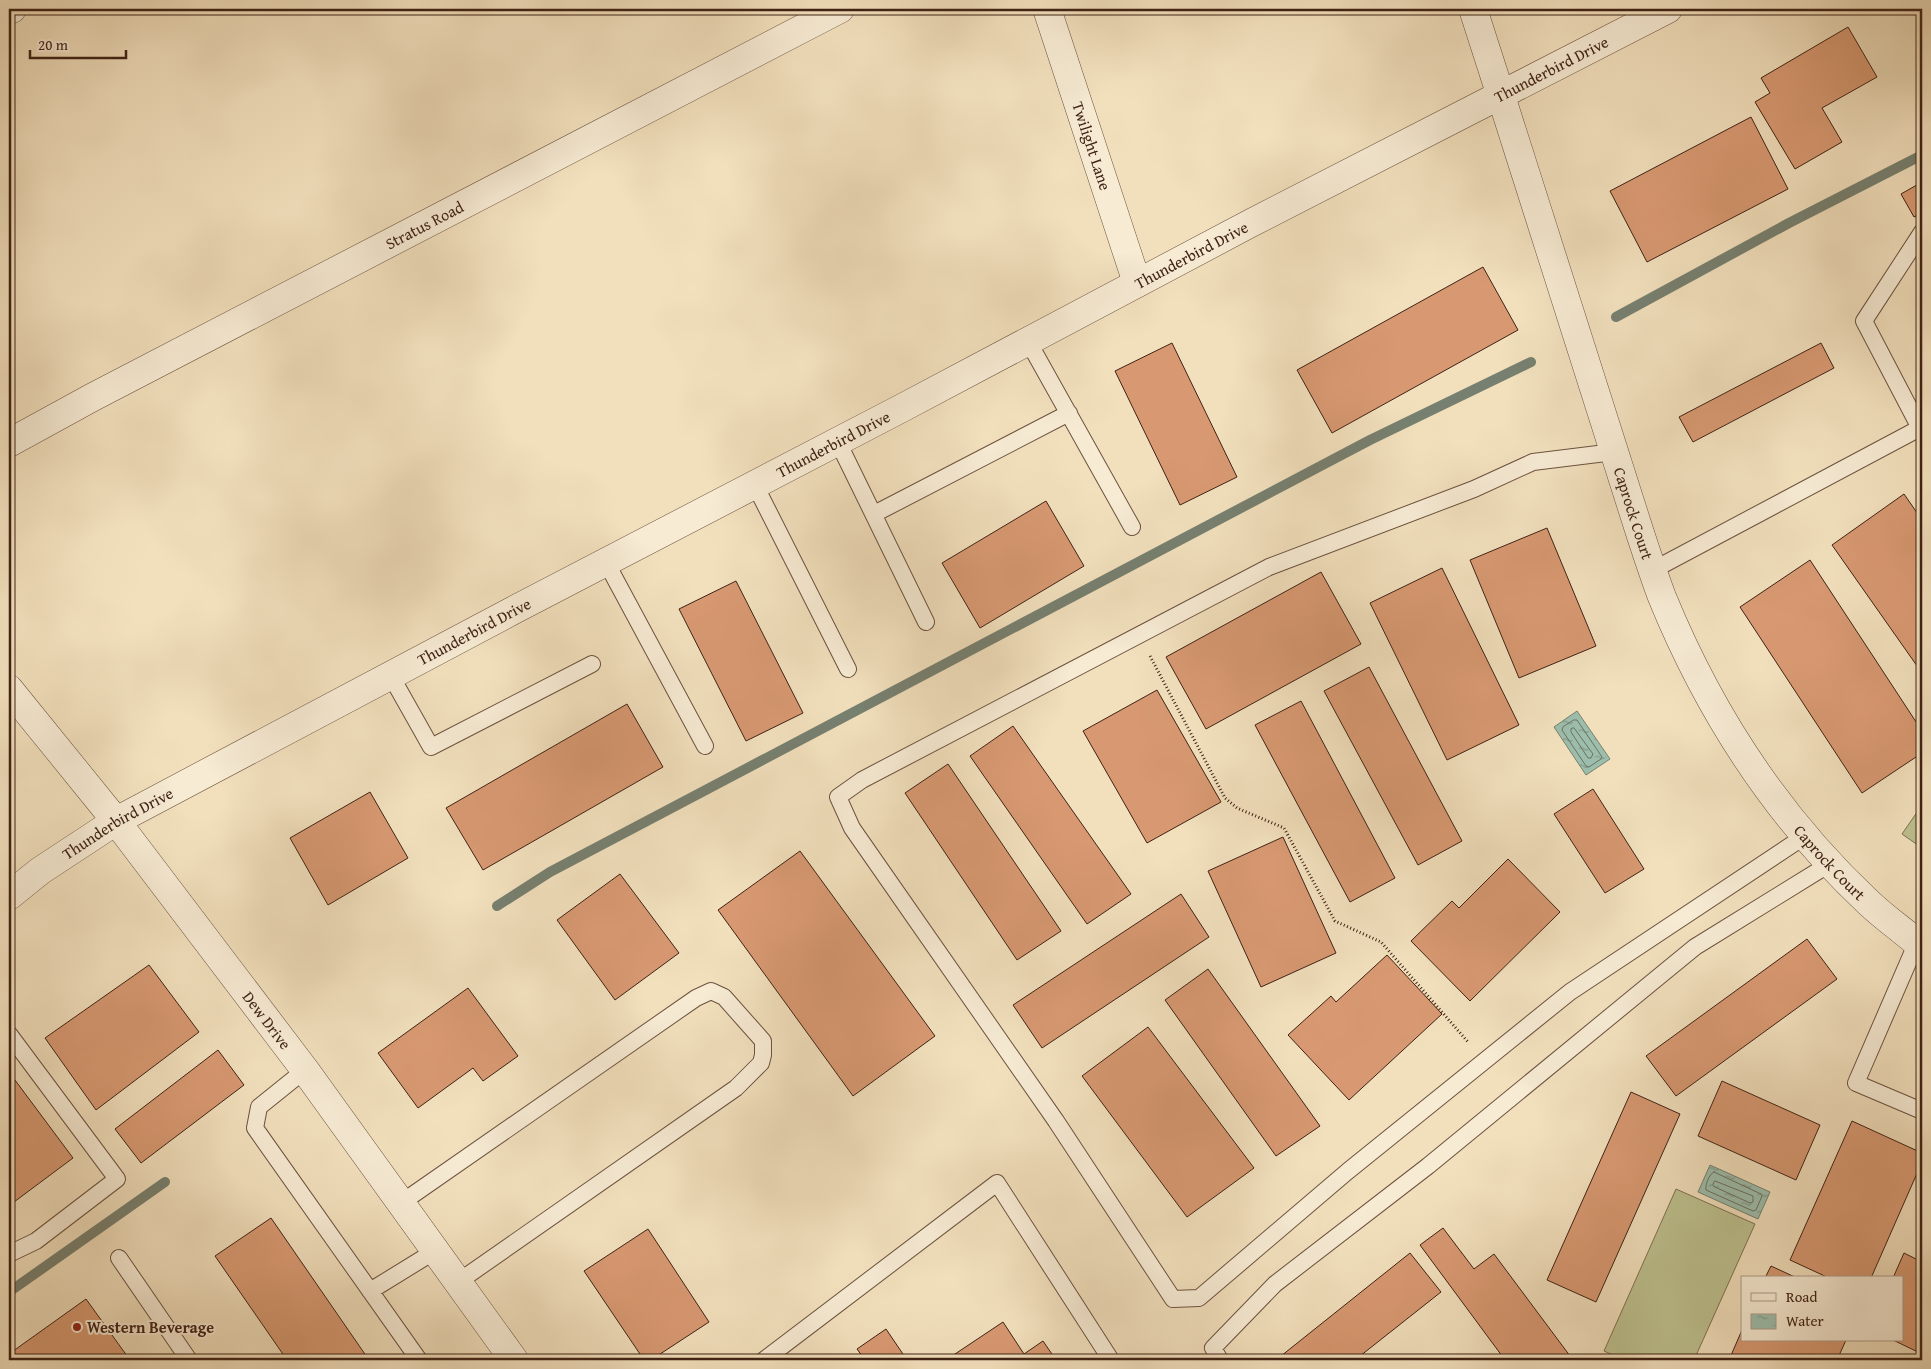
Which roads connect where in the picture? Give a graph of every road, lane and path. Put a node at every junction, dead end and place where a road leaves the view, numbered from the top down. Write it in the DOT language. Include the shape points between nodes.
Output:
graph roads {
  1 [pos="840,9"];
  2 [pos="1047,9"];
  3 [pos="1473,9"];
  4 [pos="1668,9"];
  5 [pos="1501,96"];
  6 [pos="1922,232"];
  7 [pos="1137,283"];
  8 [pos="1028,341"];
  9 [pos="1069,413"];
  10 [pos="1921,430"];
  11 [pos="838,442"];
  12 [pos="9,443"];
  13 [pos="1614,452"];
  14 [pos="755,485"];
  15 [pos="874,514"];
  16 [pos="1132,527"];
  17 [pos="606,562"];
  18 [pos="1653,570"];
  19 [pos="926,622"];
  20 [pos="1139,636"];
  21 [pos="592,664"];
  22 [pos="848,669"];
  23 [pos="391,676"];
  24 [pos="9,689"];
  25 [pos="705,746"];
  26 [pos="116,821"];
  27 [pos="1805,836"];
  28 [pos="1830,863"];
  29 [pos="9,896"];
  30 [pos="1920,944"];
  31 [pos="9,1034"];
  32 [pos="1484,1061"];
  33 [pos="305,1070"];
  34 [pos="1922,1111"];
  35 [pos="402,1203"];
  36 [pos="435,1251"];
  37 [pos="9,1254"];
  38 [pos="119,1258"];
  39 [pos="458,1282"];
  40 [pos="370,1291"];
  41 [pos="189,1360"];
  42 [pos="419,1360"];
  43 [pos="514,1360"];
  44 [pos="764,1360"];
  45 [pos="1111,1360"];
  46 [pos="1220,1360"];
  1 -- 12 [label="street, Stratus Road"];
  2 -- 7 [label="street, Twilight Lane"];
  3 -- 5 [label="street, Caprock Court"];
  4 -- 5 [label="street, Thunderbird Drive"];
  5 -- 7 [label="street, Thunderbird Drive"];
  5 -- 13 [label="street, Caprock Court"];
  6 -- 10 [label="lane" via="1864,321"];
  7 -- 8 [label="street, Thunderbird Drive"];
  8 -- 9 [label="lane"];
  8 -- 11 [label="street, Thunderbird Drive"];
  9 -- 15 [label="lane"];
  9 -- 16 [label="lane"];
  10 -- 18 [label="lane"];
  11 -- 14 [label="street, Thunderbird Drive"];
  11 -- 15 [label="lane"];
  13 -- 18 [label="street, Caprock Court"];
  13 -- 20 [label="lane" via="1533,462 1474,489 1269,566"];
  14 -- 17 [label="street, Thunderbird Drive"];
  14 -- 22 [label="lane"];
  15 -- 19 [label="lane"];
  17 -- 23 [label="street, Thunderbird Drive"];
  17 -- 25 [label="lane"];
  18 -- 27 [label="street, Caprock Court" via="1713,706 1756,774"];
  20 -- 32 [label="path" via="1225,798 1237,808 1284,828 1335,921 1381,942"];
  20 -- 32 [label="lane" via="862,780 838,797 852,828 1056,1121 1173,1299 1199,1298"];
  21 -- 23 [label="lane" via="431,747"];
  23 -- 26 [label="street, Thunderbird Drive"];
  24 -- 26 [label="street, Dew Drive"];
  26 -- 29 [label="street, Thunderbird Drive" via="40,871"];
  26 -- 33 [label="street, Dew Drive"];
  27 -- 28 [label="street, Caprock Court"];
  27 -- 32 [label="lane" via="1570,992"];
  28 -- 30 [label="street, Caprock Court" via="1870,904"];
  28 -- 46 [label="lane" via="1695,947 1428,1166 1275,1284 1213,1348"];
  30 -- 34 [label="lane" via="1856,1083"];
  31 -- 37 [label="lane" via="117,1179 36,1241"];
  33 -- 35 [label="street, Dew Drive"];
  33 -- 40 [label="lane" via="259,1107 255,1128"];
  35 -- 36 [label="street, Dew Drive"];
  35 -- 39 [label="lane" via="696,998 711,991 724,997 762,1041 761,1063 736,1088"];
  36 -- 39 [label="street, Dew Drive"];
  36 -- 40 [label="lane"];
  38 -- 41 [label="lane"];
  39 -- 43 [label="street, Dew Drive"];
  40 -- 42 [label="lane"];
  44 -- 45 [label="lane" via="997,1183"];
}
